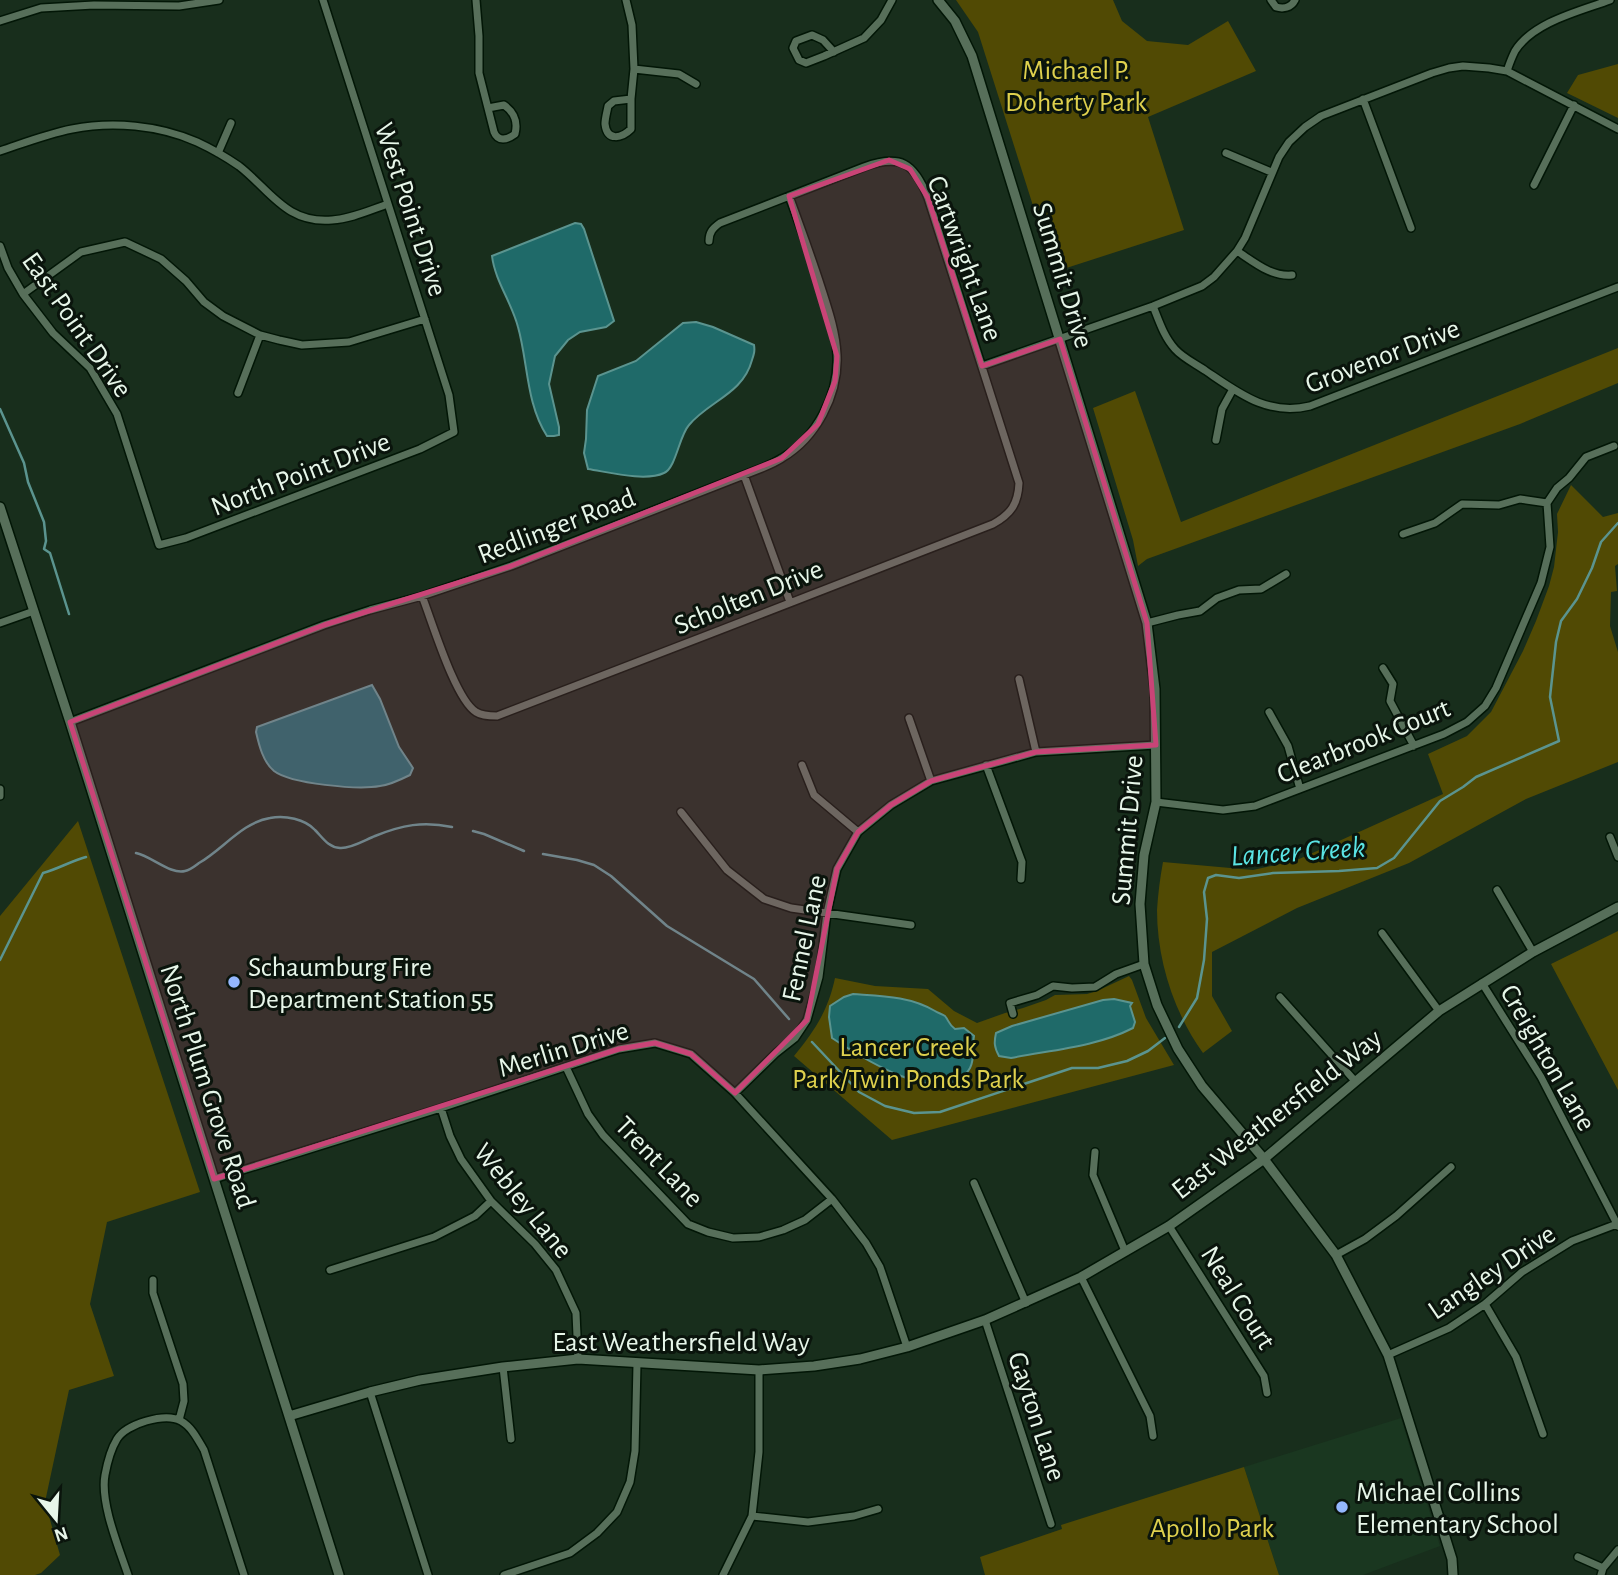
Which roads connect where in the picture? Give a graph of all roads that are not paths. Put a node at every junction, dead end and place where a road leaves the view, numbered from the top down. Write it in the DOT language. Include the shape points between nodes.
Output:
graph roads {
  1 [pos="219,0"];
  2 [pos="323,0"];
  3 [pos="476,0"];
  4 [pos="626,0"];
  5 [pos="891,0"];
  6 [pos="938,0"];
  7 [pos="1271,0"];
  8 [pos="1295,0"];
  9 [pos="1610,0"];
  10 [pos="0,21"];
  11 [pos="834,52"];
  12 [pos="634,69"];
  13 [pos="1507,71"];
  14 [pos="696,84"];
  15 [pos="631,99"];
  16 [pos="1363,99"];
  17 [pos="1574,105"];
  18 [pos="488,108"];
  19 [pos="231,123"];
  20 [pos="1618,129"];
  21 [pos="0,151"];
  22 [pos="218,153"];
  23 [pos="1226,153"];
  24 [pos="1271,172"];
  25 [pos="1534,185"];
  26 [pos="789,196"];
  27 [pos="388,204"];
  28 [pos="1411,228"];
  29 [pos="709,241"];
  30 [pos="0,246"];
  31 [pos="1237,251"];
  32 [pos="1292,275"];
  33 [pos="1618,287"];
  34 [pos="23,293"];
  35 [pos="1153,306"];
  36 [pos="425,319"];
  37 [pos="260,335"];
  38 [pos="1060,339"];
  39 [pos="982,366"];
  40 [pos="1233,389"];
  41 [pos="239,393"];
  42 [pos="454,432"];
  43 [pos="1216,440"];
  44 [pos="1614,446"];
  45 [pos="744,475"];
  46 [pos="1547,503"];
  47 [pos="0,507"];
  48 [pos="1403,534"];
  49 [pos="159,545"];
  50 [pos="1286,574"];
  51 [pos="422,596"];
  52 [pos="790,602"];
  53 [pos="34,611"];
  54 [pos="0,622"];
  55 [pos="1147,624"];
  56 [pos="1383,668"];
  57 [pos="1019,679"];
  58 [pos="1269,712"];
  59 [pos="909,718"];
  60 [pos="70,722"];
  61 [pos="1156,745"];
  62 [pos="1414,746"];
  63 [pos="1036,752"];
  64 [pos="802,765"];
  65 [pos="986,765"];
  66 [pos="931,781"];
  67 [pos="0,789"];
  68 [pos="1300,789"];
  69 [pos="0,796"];
  70 [pos="1156,802"];
  71 [pos="681,812"];
  72 [pos="858,832"];
  73 [pos="1610,837"];
  74 [pos="1618,857"];
  75 [pos="1021,879"];
  76 [pos="1497,890"];
  77 [pos="1618,907"];
  78 [pos="827,913"];
  79 [pos="911,925"];
  80 [pos="1382,933"];
  81 [pos="1533,952"];
  82 [pos="1144,964"];
  83 [pos="1482,983"];
  84 [pos="1280,997"];
  85 [pos="1439,1011"];
  86 [pos="1013,1014"];
  87 [pos="566,1067"];
  88 [pos="1355,1081"];
  89 [pos="735,1093"];
  90 [pos="441,1108"];
  91 [pos="1095,1152"];
  92 [pos="1264,1159"];
  93 [pos="1451,1167"];
  94 [pos="214,1179"];
  95 [pos="974,1183"];
  96 [pos="832,1199"];
  97 [pos="491,1201"];
  98 [pos="1618,1225"];
  99 [pos="1169,1226"];
  100 [pos="1125,1251"];
  101 [pos="1336,1255"];
  102 [pos="330,1270"];
  103 [pos="1081,1277"];
  104 [pos="153,1280"];
  105 [pos="1026,1303"];
  106 [pos="1485,1304"];
  107 [pos="985,1320"];
  108 [pos="907,1347"];
  109 [pos="1388,1354"];
  110 [pos="578,1360"];
  111 [pos="638,1364"];
  112 [pos="503,1367"];
  113 [pos="759,1370"];
  114 [pos="370,1392"];
  115 [pos="1267,1393"];
  116 [pos="289,1416"];
  117 [pos="179,1420"];
  118 [pos="1543,1434"];
  119 [pos="1153,1436"];
  120 [pos="511,1439"];
  121 [pos="878,1509"];
  122 [pos="752,1516"];
  123 [pos="1051,1524"];
  124 [pos="1618,1549"];
  125 [pos="1578,1557"];
  126 [pos="1602,1572"];
  127 [pos="336,1574"];
  128 [pos="128,1575"];
  129 [pos="244,1575"];
  130 [pos="428,1575"];
  131 [pos="503,1575"];
  132 [pos="723,1575"];
  133 [pos="1453,1575"];
  1 -- 10 [label="street" via="179,6 41,8"];
  2 -- 27 [label="street, West Point Drive"];
  3 -- 18 [label="street" via="479,73"];
  4 -- 12 [label="street"];
  5 -- 11 [label="street" via="864,38"];
  6 -- 38 [label="street, Summit Drive" via="955,21 972,56"];
  7 -- 8 [label="street" via="1282,9"];
  9 -- 13 [label="street" via="1536,30 1516,50"];
  11 -- 11 [label="street" via="806,63 793,48 796,41 812,36"];
  12 -- 14 [label="street" via="679,74"];
  12 -- 15 [label="street"];
  13 -- 16 [label="street" via="1449,68"];
  13 -- 17 [label="street"];
  15 -- 15 [label="street" via="631,129 618,138 613,136 605,122 608,106"];
  16 -- 24 [label="street" via="1305,127 1289,142"];
  16 -- 28 [label="street"];
  17 -- 20 [label="street"];
  17 -- 25 [label="street"];
  18 -- 18 [label="street" via="504,105 511,110 515,134 508,139 496,136"];
  19 -- 22 [label="street"];
  21 -- 22 [label="street" via="69,130 111,125 170,133"];
  22 -- 27 [label="street" via="282,206 308,218 336,220"];
  23 -- 24 [label="street"];
  24 -- 31 [label="street"];
  26 -- 29 [label="street, Cartwright Lane" via="720,222"];
  26 -- 39 [label="street, Cartwright Lane" via="880,161 896,161 910,169 928,198"];
  26 -- 45 [label="street, Redlinger Road" via="834,331 835,381 818,424 800,444 782,458"];
  27 -- 36 [label="street, West Point Drive"];
  30 -- 34 [label="street, East Point Drive"];
  31 -- 32 [label="street" via="1268,271"];
  31 -- 35 [label="street" via="1202,286"];
  33 -- 40 [label="street, Grovenor Drive" via="1310,406 1270,407"];
  34 -- 37 [label="street" via="81,252 125,242 161,260 204,302"];
  34 -- 49 [label="street, East Point Drive" via="53,333 90,368 117,414"];
  35 -- 38 [label="street"];
  35 -- 40 [label="street, Grovenor Drive" via="1175,350"];
  36 -- 37 [label="street" via="337,344 291,344"];
  36 -- 42 [label="street, West Point Drive" via="449,395"];
  37 -- 41 [label="street"];
  38 -- 39 [label="street"];
  38 -- 55 [label="street, Summit Drive"];
  39 -- 52 [label="street, Scholten Drive" via="1019,483 1017,502 1007,515"];
  40 -- 43 [label="street" via="1222,409"];
  42 -- 49 [label="street, North Point Drive" via="420,450"];
  44 -- 46 [label="street" via="1586,457"];
  45 -- 51 [label="street, Redlinger Road"];
  45 -- 52 [label="street"];
  46 -- 48 [label="street" via="1520,499 1499,505 1462,504 1435,523"];
  46 -- 62 [label="street, Clearbrook Court" via="1550,547 1541,583 1496,688 1485,706 1466,722"];
  47 -- 53 [label="street, North Plum Grove Road"];
  50 -- 55 [label="street" via="1261,589 1217,598 1200,611"];
  51 -- 52 [label="street, Scholten Drive" via="458,689 474,711 491,716"];
  51 -- 60 [label="street, Redlinger Road" via="324,625"];
  53 -- 54 [label="street"];
  53 -- 60 [label="street, North Plum Grove Road"];
  55 -- 61 [label="street, Summit Drive"];
  56 -- 62 [label="street" via="1393,684 1390,701"];
  57 -- 63 [label="street"];
  58 -- 68 [label="street" via="1288,746"];
  59 -- 66 [label="street"];
  60 -- 94 [label="street, North Plum Grove Road"];
  61 -- 63 [label="street, Fennel Lane"];
  61 -- 70 [label="street, Summit Drive"];
  62 -- 68 [label="street, Clearbrook Court"];
  63 -- 65 [label="street, Fennel Lane"];
  64 -- 72 [label="street" via="814,795"];
  65 -- 66 [label="street, Fennel Lane"];
  65 -- 75 [label="street" via="1022,862"];
  66 -- 72 [label="street, Fennel Lane"];
  67 -- 69 [label="street"];
  68 -- 70 [label="street, Clearbrook Court" via="1255,806 1223,810"];
  70 -- 82 [label="street, Summit Drive" via="1140,901"];
  71 -- 78 [label="street" via="727,870 764,899"];
  72 -- 78 [label="street, Fennel Lane" via="837,869"];
  73 -- 74 [label="street"];
  76 -- 81 [label="street"];
  77 -- 81 [label="street, East Weathersfield Way"];
  78 -- 79 [label="street"];
  78 -- 89 [label="street, Fennel Lane" via="819,977 807,1020 795,1038"];
  80 -- 85 [label="street"];
  81 -- 83 [label="street, East Weathersfield Way"];
  82 -- 86 [label="street" via="1095,987 1052,986 1010,1003"];
  82 -- 92 [label="street, Summit Drive" via="1178,1049 1202,1086"];
  83 -- 85 [label="street, East Weathersfield Way"];
  83 -- 98 [label="street, Creighton Lane" via="1541,1077"];
  84 -- 88 [label="street"];
  85 -- 88 [label="street, East Weathersfield Way"];
  87 -- 89 [label="street, Merlin Drive" via="619,1049 655,1043 691,1054"];
  87 -- 90 [label="street, Merlin Drive"];
  87 -- 96 [label="street, Trent Lane" via="603,1135 688,1224 733,1238 759,1237 805,1220"];
  88 -- 92 [label="street, East Weathersfield Way"];
  89 -- 96 [label="street, Merlin Drive"];
  90 -- 94 [label="street, Merlin Drive"];
  90 -- 97 [label="street, Webley Lane" via="461,1159"];
  91 -- 100 [label="street" via="1093,1175"];
  92 -- 99 [label="street, East Weathersfield Way"];
  92 -- 101 [label="street, Summit Drive"];
  93 -- 101 [label="street" via="1396,1216"];
  94 -- 116 [label="street, North Plum Grove Road"];
  95 -- 105 [label="street"];
  96 -- 108 [label="street, Merlin Drive" via="880,1267"];
  97 -- 102 [label="street" via="475,1216 434,1237"];
  97 -- 110 [label="street, Webley Lane" via="556,1270 576,1313"];
  98 -- 106 [label="street, Langley Drive" via="1572,1241 1522,1272"];
  99 -- 100 [label="street, East Weathersfield Way"];
  99 -- 115 [label="street, Neal Court" via="1264,1376"];
  100 -- 103 [label="street, East Weathersfield Way"];
  101 -- 109 [label="street, Summit Drive"];
  103 -- 105 [label="street, East Weathersfield Way"];
  103 -- 119 [label="street" via="1150,1416"];
  104 -- 117 [label="street" via="153,1293 183,1384"];
  105 -- 107 [label="street, East Weathersfield Way"];
  106 -- 109 [label="street, Langley Drive" via="1449,1328"];
  106 -- 118 [label="street" via="1516,1357"];
  107 -- 108 [label="street, East Weathersfield Way"];
  107 -- 123 [label="street, Gayton Lane"];
  108 -- 113 [label="street, East Weathersfield Way" via="860,1359"];
  109 -- 133 [label="street, Summit Drive" via="1452,1559"];
  110 -- 111 [label="street, East Weathersfield Way"];
  110 -- 112 [label="street, East Weathersfield Way"];
  111 -- 113 [label="street, East Weathersfield Way"];
  111 -- 131 [label="street" via="635,1451 630,1482 617,1512 570,1553"];
  112 -- 114 [label="street, East Weathersfield Way"];
  112 -- 120 [label="street"];
  113 -- 122 [label="street" via="759,1451"];
  114 -- 116 [label="street, East Weathersfield Way"];
  114 -- 130 [label="street"];
  116 -- 127 [label="street, North Plum Grove Road"];
  117 -- 128 [label="street" via="155,1418 132,1426 117,1438 110,1458 104,1495"];
  117 -- 129 [label="street" via="204,1450"];
  121 -- 122 [label="street" via="808,1522"];
  122 -- 132 [label="street"];
  124 -- 126 [label="street"];
  125 -- 126 [label="street"];
}
